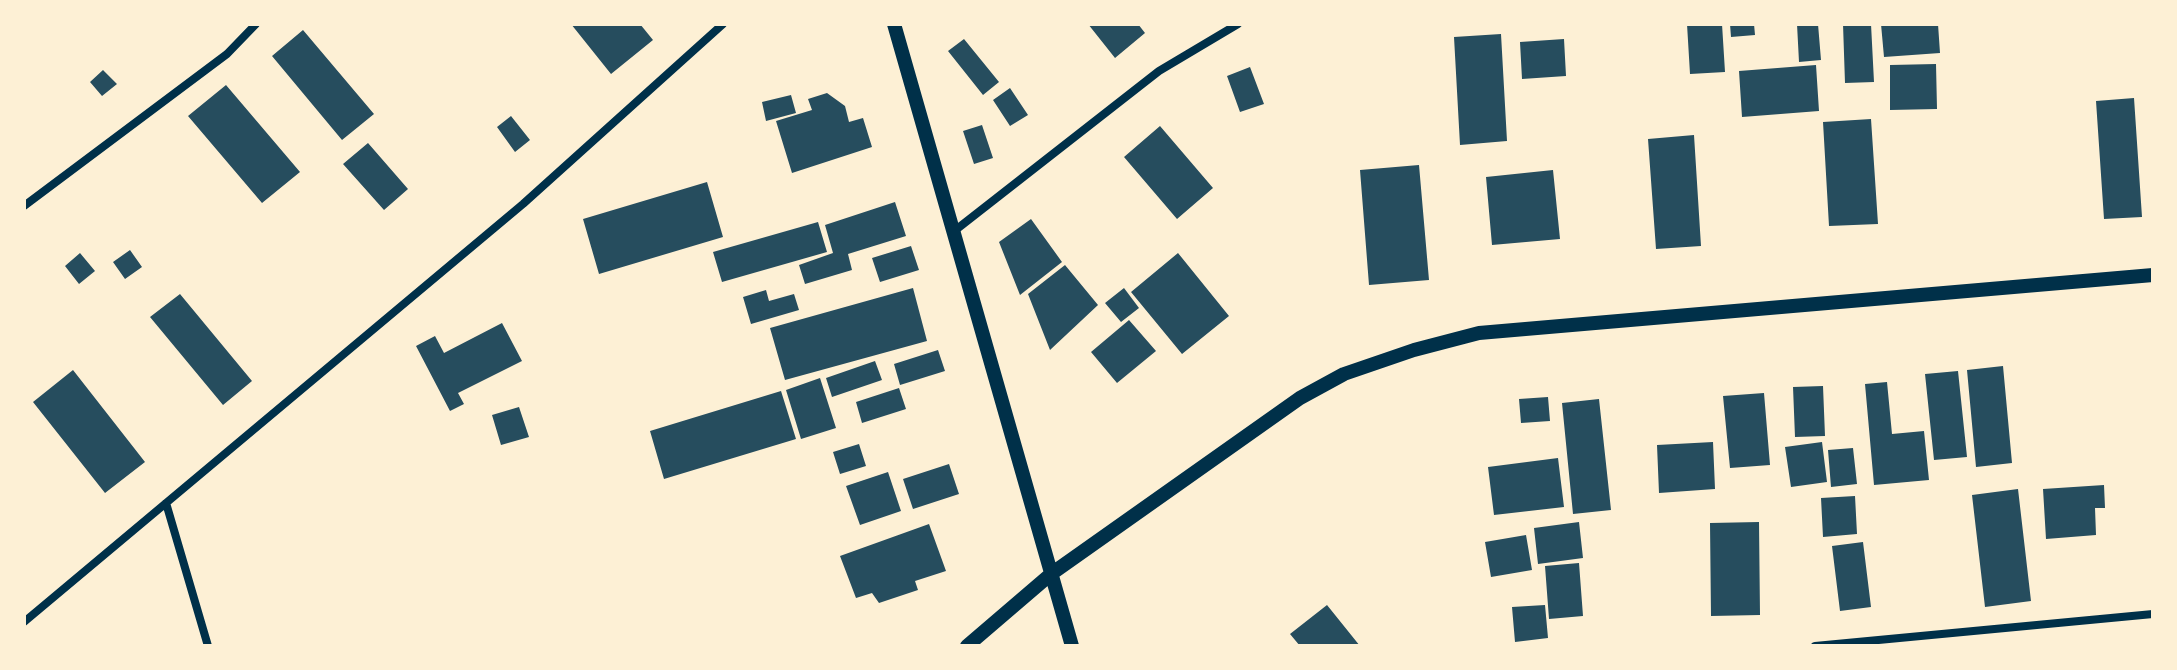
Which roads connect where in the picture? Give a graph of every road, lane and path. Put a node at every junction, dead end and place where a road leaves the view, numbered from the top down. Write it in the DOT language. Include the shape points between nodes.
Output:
graph roads {
  1 [pos="256,24"];
  2 [pos="723,24"];
  3 [pos="894,24"];
  4 [pos="1238,24"];
  5 [pos="24,206"];
  6 [pos="953,232"];
  7 [pos="2153,275"];
  8 [pos="166,503"];
  9 [pos="1051,574"];
  10 [pos="2153,614"];
  11 [pos="24,622"];
  12 [pos="208,646"];
  13 [pos="967,646"];
  14 [pos="1072,646"];
  15 [pos="1815,646"];
  1 -- 5 [label="street" via="227,54"];
  2 -- 8 [label="street" via="523,204"];
  3 -- 6 [label="street"];
  4 -- 6 [label="street" via="1159,71"];
  6 -- 9 [label="street"];
  7 -- 9 [label="street" via="1479,333 1414,350 1344,374 1300,398"];
  8 -- 11 [label="street"];
  8 -- 12 [label="street"];
  9 -- 13 [label="street"];
  9 -- 14 [label="street"];
  10 -- 15 [label="street"];
}
